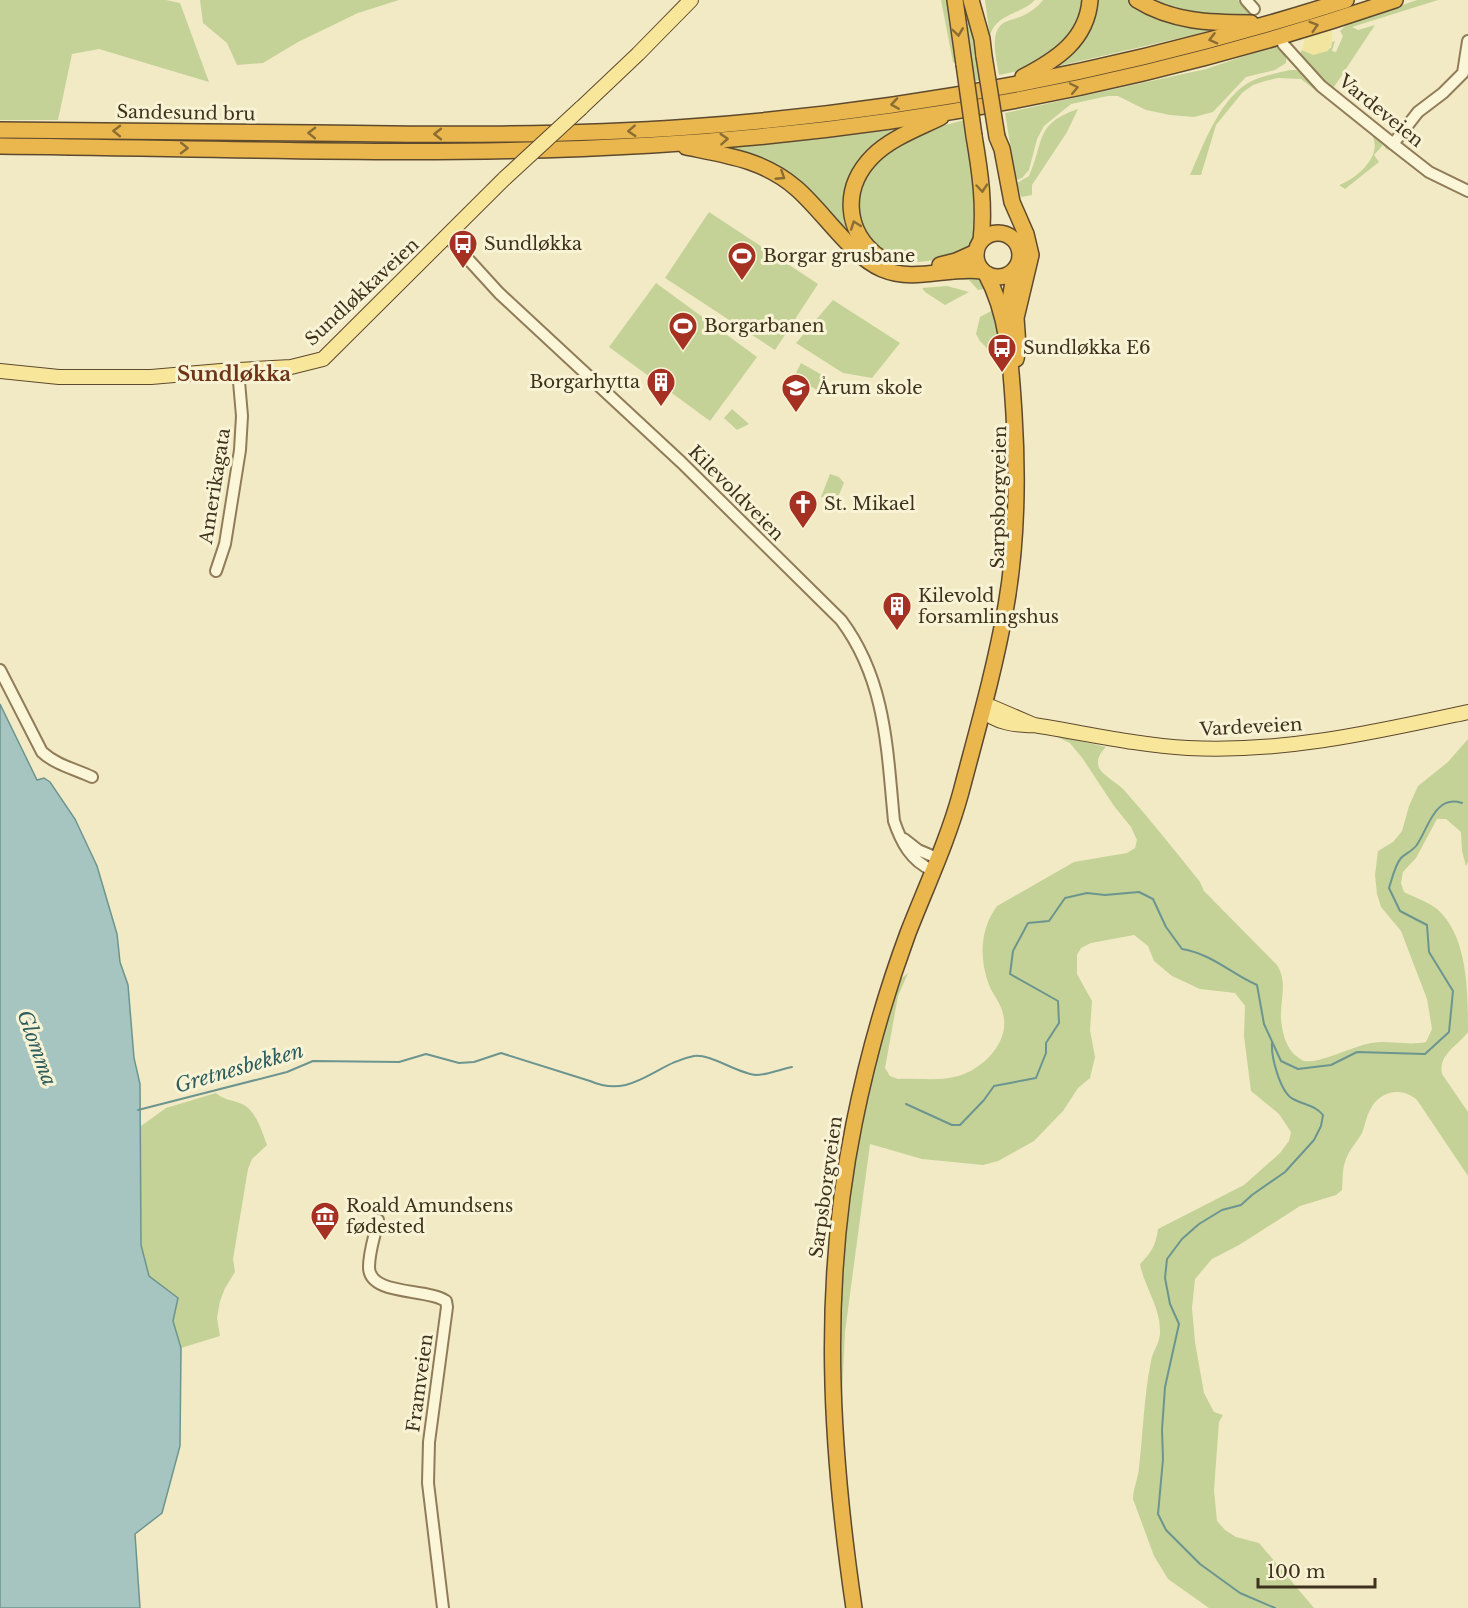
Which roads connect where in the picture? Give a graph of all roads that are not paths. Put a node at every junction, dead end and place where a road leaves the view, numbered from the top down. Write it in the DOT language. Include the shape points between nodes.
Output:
graph roads {
  1 [pos="691,0"];
  2 [pos="955,0"];
  3 [pos="971,0"];
  4 [pos="1090,0"];
  5 [pos="1137,0"];
  6 [pos="1246,0"];
  7 [pos="1346,0"];
  8 [pos="1395,0"];
  9 [pos="1254,9"];
  10 [pos="1269,24"];
  11 [pos="1468,41"];
  12 [pos="1282,44"];
  13 [pos="1006,85"];
  14 [pos="959,110"];
  15 [pos="0,130"];
  16 [pos="997,136"];
  17 [pos="665,144"];
  18 [pos="1393,144"];
  19 [pos="0,146"];
  20 [pos="1468,191"];
  21 [pos="447,236"];
  22 [pos="1015,240"];
  23 [pos="978,246"];
  24 [pos="1015,270"];
  25 [pos="984,273"];
  26 [pos="1016,359"];
  27 [pos="238,370"];
  28 [pos="0,371"];
  29 [pos="216,571"];
  30 [pos="0,670"];
  31 [pos="988,711"];
  32 [pos="1468,712"];
  33 [pos="92,777"];
  34 [pos="935,864"];
  35 [pos="378,1220"];
  36 [pos="443,1608"];
  37 [pos="854,1608"];
  1 -- 21 [label="main road, Sundløkkaveien, bridge"];
  2 -- 23 [label="highway, one-way, bridge" via="982,189"];
  3 -- 16 [label="highway, bridge" via="982,39"];
  4 -- 13 [label="highway" via="1083,30 1069,47"];
  5 -- 10 [label="highway" via="1187,20"];
  6 -- 9 [label="street"];
  7 -- 10 [label="highway, Sandesund bru"];
  14 -- 8 [label="highway, one-way" via="1196,59"];
  10 -- 13 [label="highway, Sandesund bru, one-way" via="1143,57"];
  11 -- 18 [label="street" via="1463,73 1418,112"];
  12 -- 18 [label="street, Vardeveien" via="1321,86"];
  13 -- 15 [label="highway, Sandesund bru, one-way" via="838,112 691,127 528,134"];
  17 -- 14 [label="highway, one-way" via="817,130"];
  23 -- 14 [label="highway, one-way" via="956,261 939,265 891,263 862,241 852,218 853,192 873,156 901,137"];
  16 -- 22 [label="highway" via="1005,208"];
  16 -- 26 [label="highway" via="1012,202 1031,255 1017,318"];
  19 -- 17 [label="highway, Sandesund bru, one-way" via="370,150"];
  17 -- 25 [label="highway, one-way" via="739,158 773,171 799,189 862,256 883,270 914,275 974,270"];
  18 -- 20 [label="street, Vardeveien" via="1430,172"];
  21 -- 27 [label="main road, Sundløkkaveien" via="323,359 291,368"];
  21 -- 34 [label="street, Kilevoldveien" via="500,293 681,462 841,620 855,639 876,687 897,831"];
  22 -- 23 [label="highway" via="997,233"];
  22 -- 24 [label="highway" via="1021,252"];
  23 -- 25 [label="highway" via="977,262"];
  24 -- 25 [label="highway" via="998,278"];
  24 -- 26 [label="highway, Sarpsborgveien" via="1010,300"];
  25 -- 31 [label="highway, Sarpsborgveien" via="1001,312 1010,364 1016,487 1013,550"];
  26 -- 31 [label="highway, Sarpsborgveien" via="1022,460 1020,545 1010,624"];
  27 -- 28 [label="main road, Sundløkkaveien" via="111,378"];
  27 -- 29 [label="street, Amerikagata" via="240,450 225,544"];
  30 -- 33 [label="street" via="42,753 52,762"];
  31 -- 32 [label="main road, Vardeveien" via="1005,722 1162,746 1238,749 1351,737"];
  31 -- 34 [label="highway, Sarpsborgveien"];
  34 -- 37 [label="highway, Sarpsborgveien" via="876,1031 853,1126 838,1229 832,1333 833,1423"];
  35 -- 36 [label="street, Framveien" via="371,1276 384,1287 435,1295 446,1301 428,1483"];
}
